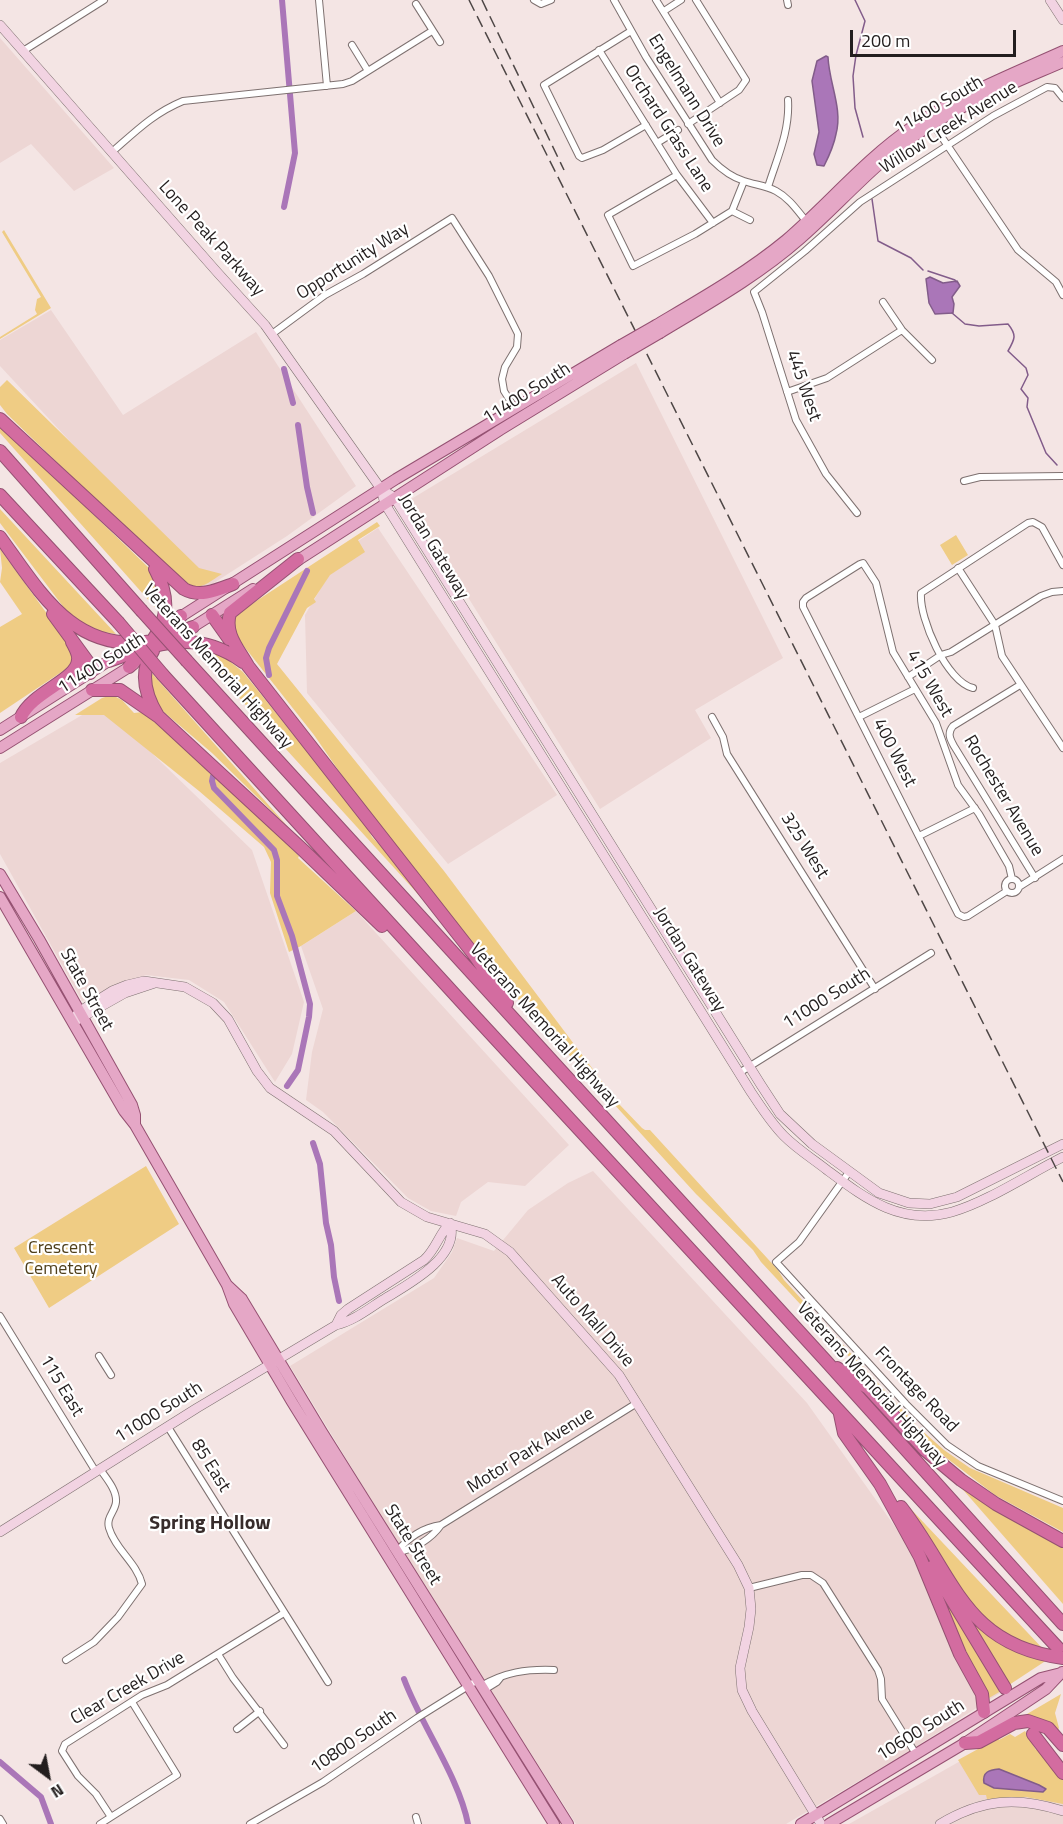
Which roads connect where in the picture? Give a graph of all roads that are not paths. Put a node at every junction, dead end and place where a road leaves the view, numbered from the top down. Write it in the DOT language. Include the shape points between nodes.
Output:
graph roads {
  1 [pos="104,0"];
  2 [pos="320,0"];
  3 [pos="551,0"];
  4 [pos="614,0"];
  5 [pos="656,0"];
  6 [pos="681,0"];
  7 [pos="696,0"];
  8 [pos="1050,0"];
  9 [pos="536,2"];
  10 [pos="416,4"];
  11 [pos="663,11"];
  12 [pos="1063,20"];
  13 [pos="0,25"];
  14 [pos="432,31"];
  15 [pos="631,31"];
  16 [pos="440,42"];
  17 [pos="352,45"];
  18 [pos="599,50"];
  19 [pos="23,51"];
  20 [pos="1063,51"];
  21 [pos="1063,62"];
  22 [pos="368,71"];
  23 [pos="327,86"];
  24 [pos="1063,98"];
  25 [pos="788,100"];
  26 [pos="720,103"];
  27 [pos="688,124"];
  28 [pos="933,124"];
  29 [pos="646,125"];
  30 [pos="678,130"];
  31 [pos="657,143"];
  32 [pos="947,145"];
  33 [pos="112,152"];
  34 [pos="676,174"];
  35 [pos="744,181"];
  36 [pos="768,187"];
  37 [pos="732,212"];
  38 [pos="750,220"];
  39 [pos="806,221"];
  40 [pos="713,223"];
  41 [pos="770,264"];
  42 [pos="754,292"];
  43 [pos="1063,295"];
  44 [pos="883,302"];
  45 [pos="658,329"];
  46 [pos="902,330"];
  47 [pos="272,334"];
  48 [pos="622,350"];
  49 [pos="932,360"];
  50 [pos="787,392"];
  51 [pos="514,407"];
  52 [pos="0,419"];
  53 [pos="0,451"];
  54 [pos="1063,476"];
  55 [pos="964,481"];
  56 [pos="381,489"];
  57 [pos="0,495"];
  58 [pos="389,500"];
  59 [pos="857,513"];
  60 [pos="0,537"];
  61 [pos="298,559"];
  62 [pos="150,560"];
  63 [pos="863,563"];
  64 [pos="1063,565"];
  65 [pos="958,568"];
  66 [pos="233,584"];
  67 [pos="1063,591"];
  68 [pos="41,593"];
  69 [pos="212,615"];
  70 [pos="181,616"];
  71 [pos="994,625"];
  72 [pos="193,627"];
  73 [pos="72,642"];
  74 [pos="157,642"];
  75 [pos="137,643"];
  76 [pos="238,649"];
  77 [pos="941,655"];
  78 [pos="110,660"];
  79 [pos="248,666"];
  80 [pos="129,667"];
  81 [pos="90,673"];
  82 [pos="908,677"];
  83 [pos="1020,685"];
  84 [pos="973,688"];
  85 [pos="915,689"];
  86 [pos="92,690"];
  87 [pos="21,717"];
  88 [pos="159,717"];
  89 [pos="712,717"];
  90 [pos="859,717"];
  91 [pos="0,730"];
  92 [pos="0,748"];
  93 [pos="1063,748"];
  94 [pos="562,765"];
  95 [pos="552,772"];
  96 [pos="975,808"];
  97 [pos="919,836"];
  98 [pos="1063,860"];
  99 [pos="0,874"];
  100 [pos="1035,878"];
  101 [pos="1012,879"];
  102 [pos="1019,887"];
  103 [pos="0,890"];
  104 [pos="1007,891"];
  105 [pos="0,897"];
  106 [pos="32,928"];
  107 [pos="931,953"];
  108 [pos="875,988"];
  109 [pos="468,1009"];
  110 [pos="82,1014"];
  111 [pos="72,1020"];
  112 [pos="533,1041"];
  113 [pos="750,1066"];
  114 [pos="739,1073"];
  115 [pos="135,1125"];
  116 [pos="1063,1144"];
  117 [pos="1063,1157"];
  118 [pos="849,1172"];
  119 [pos="843,1182"];
  120 [pos="450,1223"];
  121 [pos="0,1316"];
  122 [pos="99,1356"];
  123 [pos="826,1361"];
  124 [pos="274,1363"];
  125 [pos="111,1375"];
  126 [pos="637,1403"];
  127 [pos="840,1413"];
  128 [pos="168,1427"];
  129 [pos="98,1470"];
  130 [pos="880,1484"];
  131 [pos="1063,1501"];
  132 [pos="906,1529"];
  133 [pos="0,1532"];
  134 [pos="1060,1539"];
  135 [pos="397,1552"];
  136 [pos="749,1588"];
  137 [pos="284,1613"];
  138 [pos="1063,1624"];
  139 [pos="1060,1653"];
  140 [pos="218,1654"];
  141 [pos="66,1660"];
  142 [pos="554,1670"];
  143 [pos="1062,1672"];
  144 [pos="328,1682"];
  145 [pos="476,1686"];
  146 [pos="1005,1688"];
  147 [pos="132,1702"];
  148 [pos="260,1711"];
  149 [pos="984,1712"];
  150 [pos="490,1721"];
  151 [pos="237,1729"];
  152 [pos="1033,1734"];
  153 [pos="964,1743"];
  154 [pos="284,1744"];
  155 [pos="1063,1745"];
  156 [pos="916,1754"];
  157 [pos="1063,1773"];
  158 [pos="548,1793"];
  159 [pos="1063,1811"];
  160 [pos="111,1817"];
  161 [pos="0,1819"];
  162 [pos="819,1820"];
  163 [pos="3,1824"];
  164 [pos="100,1824"];
  165 [pos="250,1824"];
  166 [pos="554,1824"];
  167 [pos="568,1824"];
  168 [pos="801,1824"];
  169 [pos="829,1824"];
  170 [pos="940,1824"];
  1 -- 19 [label="street"];
  2 -- 23 [label="street"];
  3 -- 9 [label="street"];
  4 -- 15 [label="street, Engelmann Drive"];
  5 -- 11 [label="street"];
  6 -- 11 [label="street"];
  7 -- 26 [label="street" via="746,80"];
  8 -- 12 [label="main road"];
  10 -- 14 [label="street"];
  11 -- 26 [label="street"];
  13 -- 19 [label="main road, Lone Peak Parkway"];
  14 -- 16 [label="street"];
  14 -- 22 [label="street"];
  15 -- 18 [label="street"];
  15 -- 27 [label="street, Engelmann Drive"];
  17 -- 22 [label="street"];
  18 -- 29 [label="street, Orchard Grass Lane"];
  18 -- 29 [label="street" via="544,85 579,156 603,150"];
  19 -- 33 [label="main road, Lone Peak Parkway"];
  20 -- 39 [label="main road, 11400 South" via="928,116 882,149"];
  21 -- 28 [label="main road, 11400 South"];
  22 -- 23 [label="street" via="352,81"];
  23 -- 33 [label="street" via="183,101 152,117"];
  24 -- 32 [label="street, Willow Creek Avenue" via="1053,87 1047,87"];
  25 -- 36 [label="street" via="789,119"];
  26 -- 27 [label="street"];
  27 -- 35 [label="street, Engelmann Drive" via="712,160"];
  28 -- 32 [label="street"];
  28 -- 41 [label="main road, 11400 South" via="884,160"];
  29 -- 31 [label="street, Orchard Grass Lane"];
  30 -- 31 [label="street"];
  31 -- 34 [label="street, Orchard Grass Lane"];
  32 -- 42 [label="street, Willow Creek Avenue" via="860,201"];
  32 -- 43 [label="street" via="1018,250 1056,282"];
  33 -- 47 [label="main road, Lone Peak Parkway"];
  34 -- 40 [label="street, Orchard Grass Lane"];
  34 -- 40 [label="street" via="608,215 633,266"];
  35 -- 36 [label="street, Engelmann Drive"];
  35 -- 37 [label="street"];
  36 -- 39 [label="street, Engelmann Drive" via="789,200"];
  37 -- 38 [label="street"];
  37 -- 40 [label="street"];
  39 -- 41 [label="main road" via="806,228"];
  39 -- 45 [label="main road, 11400 South" via="768,254"];
  41 -- 45 [label="main road, 11400 South"];
  42 -- 50 [label="street, 445 West"];
  44 -- 46 [label="street"];
  45 -- 48 [label="main road, 11400 South, bridge"];
  46 -- 49 [label="street"];
  46 -- 50 [label="street" via="827,378"];
  47 -- 51 [label="street, Opportunity Way" via="325,295 452,218 489,276 518,334 517,347 502,379"];
  47 -- 56 [label="main road, Lone Peak Parkway"];
  48 -- 51 [label="main road, 11400 South"];
  48 -- 58 [label="main road, 11400 South"];
  50 -- 59 [label="street, 445 West" via="796,420 818,459"];
  51 -- 56 [label="main road, 11400 South"];
  52 -- 62 [label="highway"];
  53 -- 112 [label="highway, Veterans Memorial Highway, bridge"];
  54 -- 55 [label="street" via="980,477"];
  56 -- 58 [label="main road, Jordan Gateway"];
  56 -- 66 [label="main road, 11400 South"];
  57 -- 109 [label="highway, bridge"];
  58 -- 61 [label="main road, 11400 South"];
  58 -- 94 [label="main road, Jordan Gateway"];
  58 -- 95 [label="main road, Jordan Gateway"];
  60 -- 68 [label="highway"];
  61 -- 69 [label="main road, 11400 South"];
  61 -- 76 [label="highway" via="230,613 228,629"];
  62 -- 66 [label="highway" via="190,593"];
  62 -- 74 [label="highway" via="165,594 165,614"];
  63 -- 82 [label="street, 415 West" via="876,583 890,643"];
  63 -- 90 [label="street, 400 West" via="803,602"];
  64 -- 65 [label="street" via="1042,527 1033,522"];
  65 -- 71 [label="street"];
  65 -- 77 [label="street" via="921,593 930,637"];
  66 -- 70 [label="main road, 11400 South"];
  67 -- 71 [label="street" via="1041,596"];
  68 -- 73 [label="highway"];
  68 -- 75 [label="highway" via="82,631 103,639"];
  69 -- 72 [label="main road, 11400 South"];
  69 -- 76 [label="highway"];
  70 -- 74 [label="highway"];
  71 -- 77 [label="street"];
  71 -- 83 [label="street" via="999,651"];
  72 -- 74 [label="highway"];
  73 -- 81 [label="highway" via="88,662"];
  73 -- 87 [label="highway" via="78,659 74,671 35,698"];
  74 -- 75 [label="highway"];
  74 -- 78 [label="highway"];
  74 -- 79 [label="highway" via="209,645 228,651"];
  74 -- 80 [label="highway"];
  74 -- 88 [label="highway" via="146,667 145,686"];
  75 -- 78 [label="main road, 11400 South"];
  76 -- 79 [label="highway"];
  77 -- 82 [label="street"];
  77 -- 84 [label="street" via="958,681"];
  78 -- 81 [label="main road, 11400 South"];
  79 -- 112 [label="highway" via="475,956"];
  80 -- 86 [label="main road, 11400 South"];
  81 -- 87 [label="main road, 11400 South"];
  82 -- 85 [label="street, 415 West"];
  83 -- 93 [label="street"];
  83 -- 100 [label="street, Rochester Avenue" via="950,730 949,735"];
  85 -- 90 [label="street"];
  85 -- 96 [label="street, 415 West" via="936,723 958,784"];
  86 -- 88 [label="highway" via="120,690"];
  86 -- 92 [label="main road, 11400 South"];
  87 -- 91 [label="main road, 11400 South"];
  88 -- 109 [label="highway" via="372,916 454,1004"];
  89 -- 108 [label="street, 325 West" via="727,754"];
  90 -- 97 [label="street, 400 West"];
  94 -- 95 [label="main road"];
  94 -- 113 [label="main road, Jordan Gateway"];
  95 -- 114 [label="main road, Jordan Gateway"];
  96 -- 97 [label="street"];
  96 -- 101 [label="street, 415 West" via="1009,866"];
  97 -- 104 [label="street, 400 West" via="961,916 968,916"];
  98 -- 100 [label="street"];
  99 -- 106 [label="main road, State Street"];
  100 -- 102 [label="street"];
  101 -- 102 [label="street"];
  101 -- 104 [label="street" via="1005,883"];
  102 -- 104 [label="street" via="1013,893"];
  103 -- 106 [label="main road" via="25,926"];
  105 -- 111 [label="main road, State Street"];
  106 -- 110 [label="main road, State Street"];
  107 -- 108 [label="street, 11000 South"];
  108 -- 113 [label="street, 11000 South"];
  109 -- 127 [label="highway"];
  110 -- 111 [label="main road, Auto Mall Drive"];
  110 -- 115 [label="main road, State Street" via="132,1105"];
  110 -- 120 [label="main road, Auto Mall Drive" via="119,987 144,981 185,987 213,1003 228,1019 270,1088 334,1131 401,1202 427,1217"];
  111 -- 115 [label="main road, State Street"];
  112 -- 123 [label="highway, Veterans Memorial Highway"];
  113 -- 114 [label="street, 11000 South"];
  113 -- 118 [label="main road, Jordan Gateway" via="794,1129"];
  114 -- 119 [label="main road, Jordan Gateway" via="785,1138"];
  115 -- 124 [label="main road, State Street" via="227,1285 234,1304"];
  116 -- 118 [label="main road, Jordan Gateway" via="963,1195 930,1204 892,1199"];
  117 -- 119 [label="main road, Jordan Gateway" via="972,1204 932,1216 888,1210"];
  118 -- 119 [label="street"];
  119 -- 131 [label="street, Frontage Road" via="798,1242 776,1262 947,1445 986,1469"];
  120 -- 124 [label="main road, 11000 South" via="449,1242 430,1269"];
  120 -- 126 [label="main road, Auto Mall Drive" via="485,1234 503,1246 605,1357"];
  121 -- 129 [label="street, 115 East"];
  122 -- 125 [label="street"];
  123 -- 134 [label="highway" via="868,1388 925,1450 961,1480"];
  123 -- 138 [label="highway, Veterans Memorial Highway"];
  124 -- 128 [label="main road, 11000 South"];
  124 -- 135 [label="main road, State Street"];
  124 -- 145 [label="main road, State Street" via="428,1621"];
  126 -- 135 [label="street, Motor Park Avenue" via="441,1525 408,1551"];
  126 -- 136 [label="main road, Auto Mall Drive"];
  127 -- 130 [label="highway" via="844,1433"];
  127 -- 139 [label="highway"];
  128 -- 129 [label="main road, 11000 South"];
  128 -- 137 [label="street, 85 East"];
  129 -- 133 [label="main road, 11000 South"];
  129 -- 141 [label="street, 115 East" via="116,1499 109,1517 110,1531 142,1584 94,1642"];
  130 -- 132 [label="highway"];
  130 -- 139 [label="highway" via="913,1523 980,1623 1011,1644 1046,1656"];
  132 -- 146 [label="highway"];
  132 -- 149 [label="highway" via="960,1654 982,1694"];
  135 -- 145 [label="main road, State Street"];
  136 -- 156 [label="street" via="802,1575 823,1582 876,1665 882,1699"];
  136 -- 162 [label="main road, Auto Mall Drive" via="751,1618 741,1661 742,1690"];
  137 -- 140 [label="street, Clear Creek Drive"];
  137 -- 144 [label="street, 85 East"];
  140 -- 147 [label="street, Clear Creek Drive" via="164,1688"];
  140 -- 148 [label="street"];
  142 -- 145 [label="street, 10800 South" via="524,1670"];
  143 -- 149 [label="main road, 10600 South" via="1041,1678"];
  143 -- 153 [label="main road, 10600 South" via="1046,1689"];
  145 -- 150 [label="main road, State Street"];
  145 -- 158 [label="main road, State Street"];
  145 -- 165 [label="street, 10800 South" via="423,1713 323,1782"];
  147 -- 160 [label="street" via="177,1775"];
  147 -- 160 [label="street, Clear Creek Drive" via="62,1748 78,1776"];
  148 -- 151 [label="street"];
  148 -- 154 [label="street"];
  149 -- 156 [label="main road, 10600 South"];
  150 -- 158 [label="main road" via="499,1723 532,1776"];
  150 -- 166 [label="main road, State Street"];
  152 -- 157 [label="highway"];
  153 -- 155 [label="highway" via="979,1742 1014,1723 1028,1721 1048,1728"];
  153 -- 169 [label="main road, 10600 South"];
  156 -- 162 [label="main road, 10600 South"];
  158 -- 167 [label="main road, State Street"];
  159 -- 170 [label="main road" via="1005,1801 971,1808"];
  160 -- 164 [label="street"];
  161 -- 163 [label="street"];
  162 -- 168 [label="main road, 10600 South"];
}
